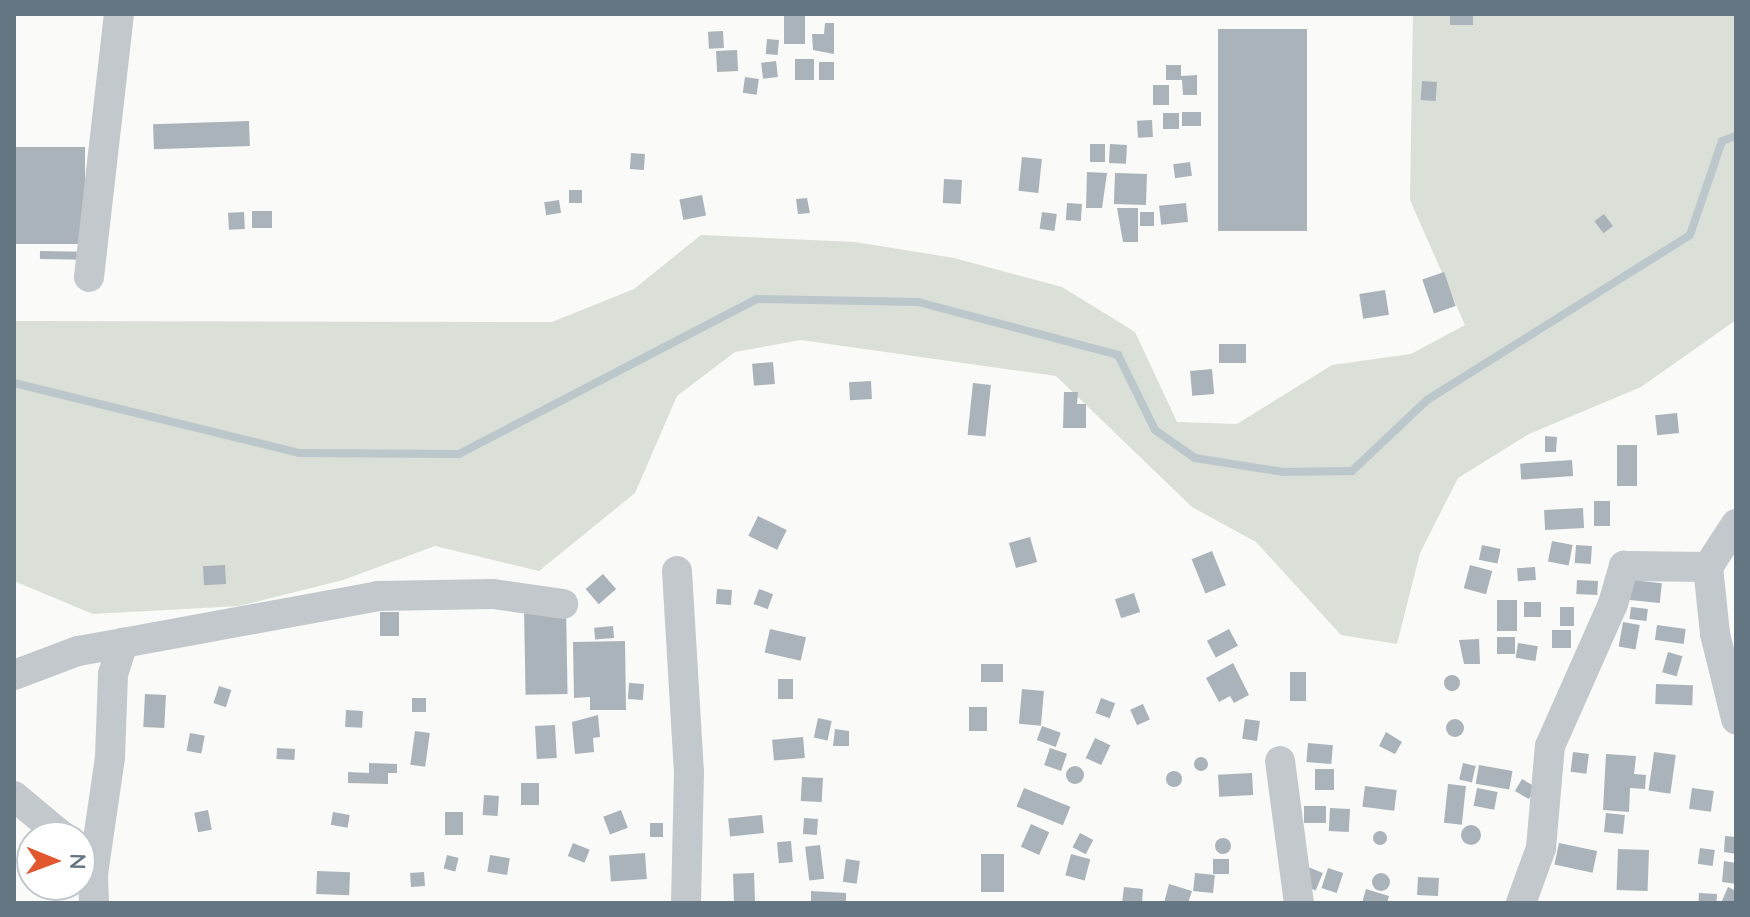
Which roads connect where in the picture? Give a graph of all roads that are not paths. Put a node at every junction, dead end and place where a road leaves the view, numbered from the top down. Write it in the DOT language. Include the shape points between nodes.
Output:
graph roads {
  1 [pos="119,14"];
  2 [pos="89,277"];
  3 [pos="1736,524"];
  4 [pos="1708,567"];
  5 [pos="677,571"];
  6 [pos="563,604"];
  7 [pos="123,643"];
  8 [pos="14,675"];
  9 [pos="1736,719"];
  10 [pos="1280,761"];
  11 [pos="14,796"];
  12 [pos="44,821"];
  13 [pos="96,841"];
  14 [pos="686,903"];
  15 [pos="1299,903"];
  16 [pos="1521,903"];
  1 -- 2 [label="street"];
  3 -- 4 [label="street"];
  4 -- 9 [label="street" via="1715,634"];
  4 -- 16 [label="street" via="1624,566 1613,604 1550,746 1541,848"];
  5 -- 14 [label="street" via="689,772"];
  6 -- 7 [label="street" via="493,594 378,596"];
  7 -- 8 [label="street" via="78,651"];
  7 -- 13 [label="street" via="113,674 109,770"];
  10 -- 15 [label="street"];
  11 -- 12 [label="street"];
}
